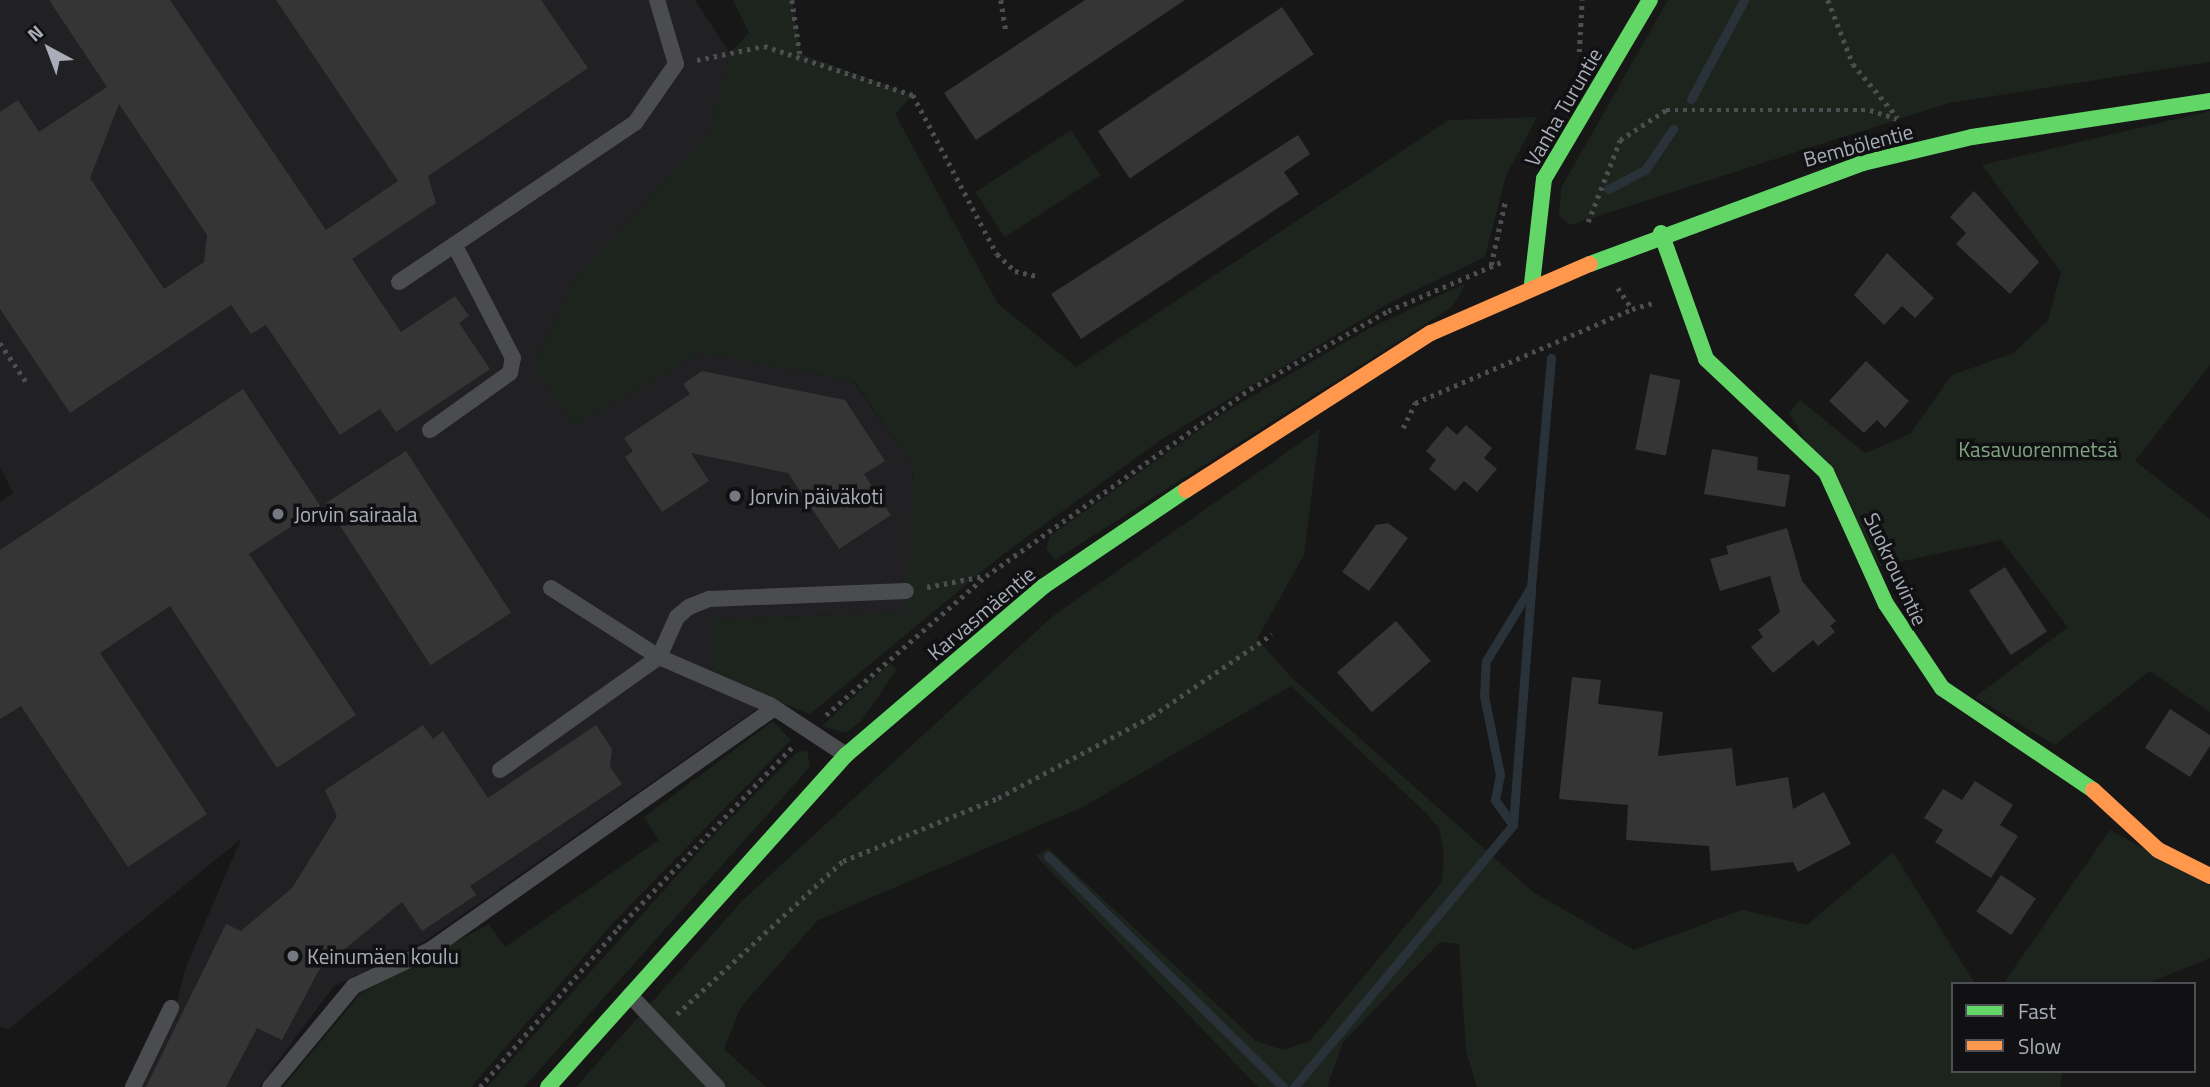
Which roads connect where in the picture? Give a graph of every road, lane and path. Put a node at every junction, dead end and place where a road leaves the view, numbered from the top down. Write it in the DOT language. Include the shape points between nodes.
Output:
graph roads {
  1 [pos="657,0"];
  2 [pos="792,0"];
  3 [pos="1001,0"];
  4 [pos="1583,0"];
  5 [pos="1650,0"];
  6 [pos="1828,0"];
  7 [pos="1006,32"];
  8 [pos="800,54"];
  9 [pos="676,64"];
  10 [pos="1579,65"];
  11 [pos="2210,101"];
  12 [pos="1588,222"];
  13 [pos="1661,233"];
  14 [pos="454,246"];
  15 [pos="1036,276"];
  16 [pos="1611,278"];
  17 [pos="399,282"];
  18 [pos="1532,284"];
  19 [pos="1682,295"];
  20 [pos="1632,310"];
  21 [pos="0,343"];
  22 [pos="27,383"];
  23 [pos="1403,428"];
  24 [pos="430,430"];
  25 [pos="986,576"];
  26 [pos="551,589"];
  27 [pos="906,591"];
  28 [pos="1272,634"];
  29 [pos="659,657"];
  30 [pos="774,708"];
  31 [pos="846,755"];
  32 [pos="500,770"];
  33 [pos="2210,876"];
  34 [pos="628,993"];
  35 [pos="171,1008"];
  36 [pos="661,1028"];
  37 [pos="132,1087"];
  38 [pos="270,1087"];
  39 [pos="548,1087"];
  40 [pos="717,1087"];
  1 -- 9 [label="lane"];
  2 -- 8 [label="path"];
  3 -- 7 [label="path"];
  4 -- 10 [label="path"];
  5 -- 18 [label="main road, Vanha Turuntie" via="1544,178"];
  6 -- 12 [label="path" via="1853,64 1901,121 1870,110 1666,110 1620,139"];
  8 -- 9 [label="path" via="764,46"];
  8 -- 15 [label="path" via="913,95 997,254 1015,271"];
  9 -- 14 [label="lane" via="635,123"];
  11 -- 13 [label="main road, Bembölentie" via="1972,137 1863,163"];
  13 -- 18 [label="main road, Bembölentie"];
  13 -- 19 [label="main road, Suokrouvintie"];
  14 -- 17 [label="lane"];
  14 -- 24 [label="lane" via="513,358 509,373"];
  16 -- 20 [label="path"];
  18 -- 31 [label="main road, Karvasmäentie" via="1431,333 1269,432 1044,586"];
  19 -- 20 [label="path"];
  19 -- 33 [label="main road, Suokrouvintie" via="1706,359 1807,448 1826,472 1885,604 1942,688 1979,719 2073,771 2158,850"];
  20 -- 23 [label="path" via="1415,403"];
  21 -- 22 [label="path"];
  25 -- 27 [label="path"];
  26 -- 29 [label="lane"];
  27 -- 29 [label="lane" via="709,600 677,617"];
  28 -- 36 [label="path" via="1152,716 998,798 843,861"];
  29 -- 30 [label="lane"];
  29 -- 32 [label="lane"];
  30 -- 31 [label="lane"];
  30 -- 38 [label="lane" via="440,943 355,986"];
  31 -- 34 [label="main road, Karvasmäentie"];
  34 -- 36 [label="lane"];
  34 -- 39 [label="main road, Karvasmäentie"];
  35 -- 37 [label="lane"];
  36 -- 40 [label="lane"];
}
